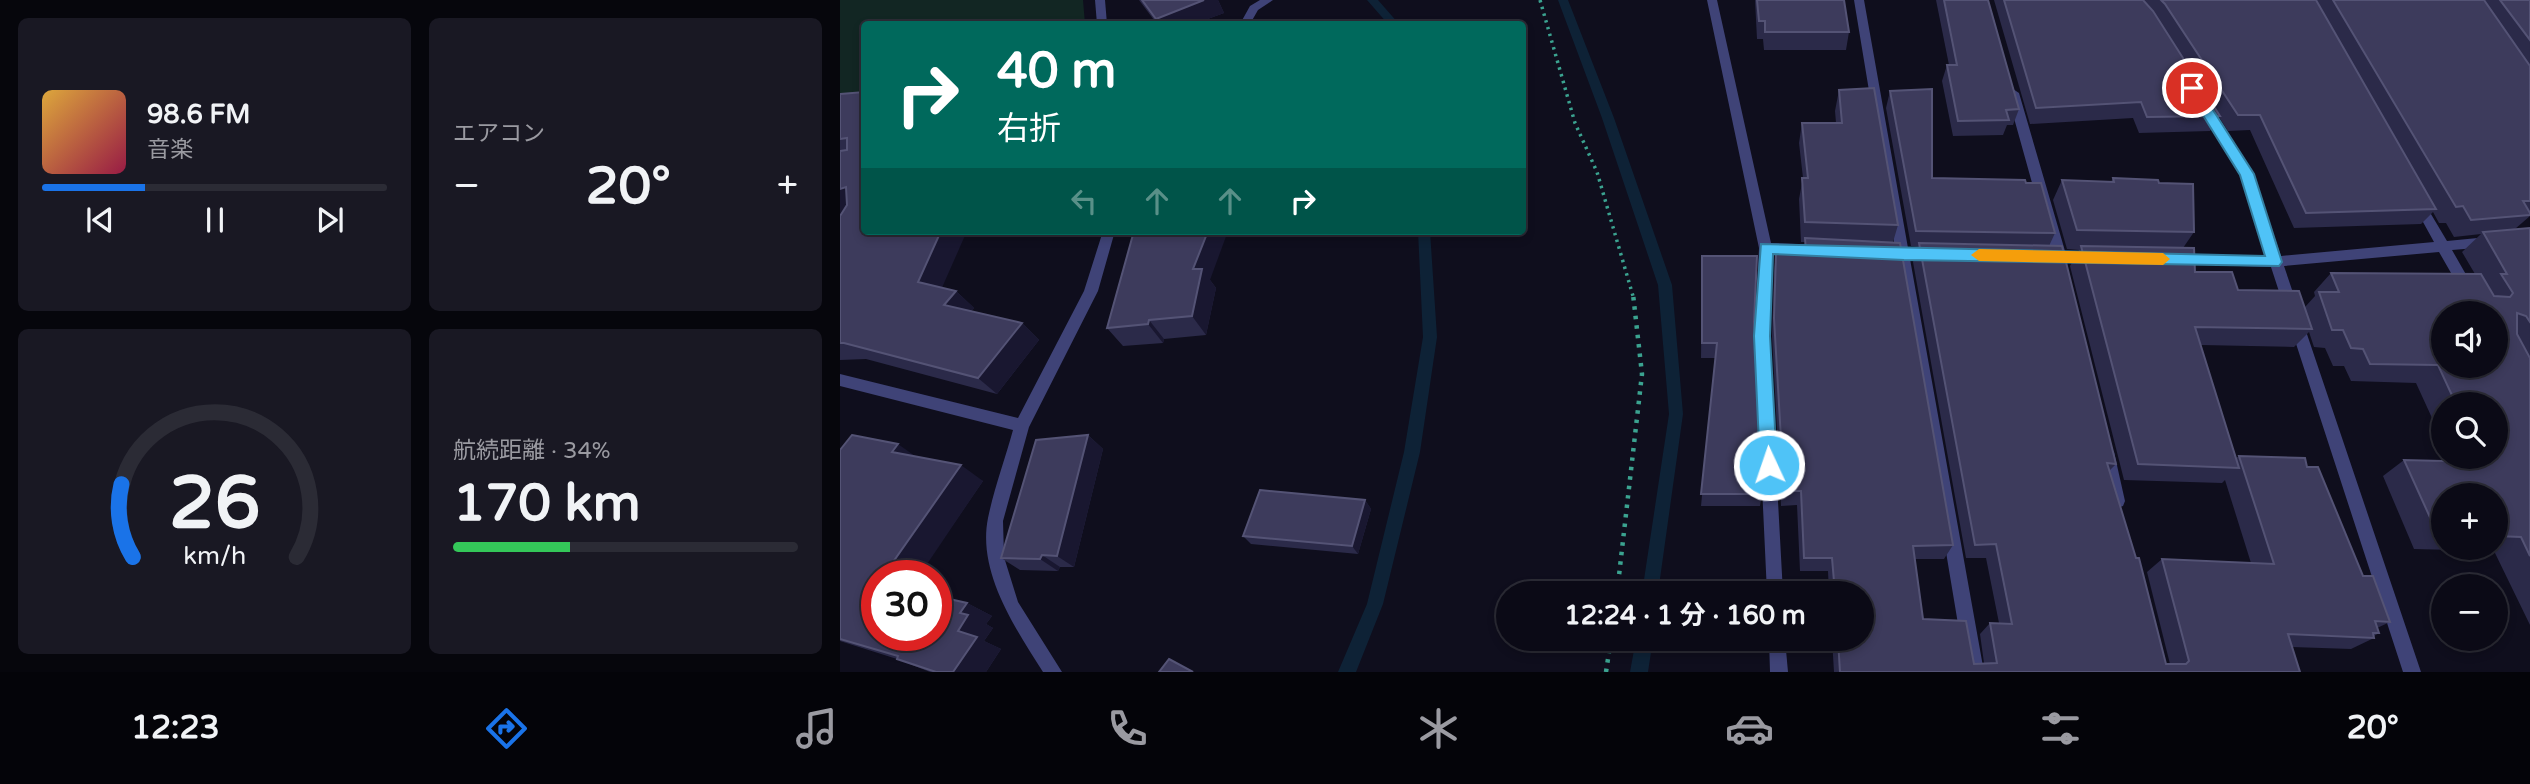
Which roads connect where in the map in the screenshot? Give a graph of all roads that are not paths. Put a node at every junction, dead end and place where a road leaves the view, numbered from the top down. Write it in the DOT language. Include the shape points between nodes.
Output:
graph roads {
  1 [pos="1100,0"];
  2 [pos="1268,0"];
  3 [pos="1712,0"];
  4 [pos="1859,0"];
  5 [pos="1102,21"];
  6 [pos="1247,21"];
  7 [pos="2008,77"];
  8 [pos="2195,93"];
  9 [pos="2410,188"];
  10 [pos="1108,235"];
  11 [pos="2505,240"];
  12 [pos="2444,247"];
  13 [pos="1766,248"];
  14 [pos="1835,251"];
  15 [pos="1863,252"];
  16 [pos="1904,254"];
  17 [pos="1943,254"];
  18 [pos="2034,256"];
  19 [pos="2059,256"];
  20 [pos="2113,257"];
  21 [pos="2167,259"];
  22 [pos="2274,262"];
  23 [pos="2066,282"];
  24 [pos="2474,301"];
  25 [pos="840,380"];
  26 [pos="1022,426"];
  27 [pos="2102,439"];
  28 [pos="2121,518"];
  29 [pos="1774,581"];
  30 [pos="1778,651"];
  31 [pos="1053,672"];
  32 [pos="1779,672"];
  33 [pos="1975,672"];
  34 [pos="2412,672"];
  1 -- 5 [label="street"];
  2 -- 6 [label="street" via="1254,8"];
  3 -- 13 [label="street"];
  4 -- 16 [label="street"];
  7 -- 19 [label="street"];
  8 -- 22 [label="street" via="2247,174"];
  9 -- 12 [label="street"];
  10 -- 26 [label="street" via="1091,291"];
  11 -- 12 [label="street"];
  12 -- 22 [label="street"];
  12 -- 24 [label="street"];
  13 -- 14 [label="street"];
  13 -- 29 [label="street" via="1762,336"];
  15 -- 16 [label="street"];
  16 -- 17 [label="street"];
  16 -- 33 [label="street"];
  18 -- 19 [label="street"];
  19 -- 20 [label="street"];
  19 -- 23 [label="street"];
  21 -- 22 [label="street"];
  22 -- 34 [label="street"];
  25 -- 26 [label="street"];
  26 -- 31 [label="street" via="995,521 996,557 1011,606"];
  27 -- 28 [label="street"];
  30 -- 32 [label="street"];
}
